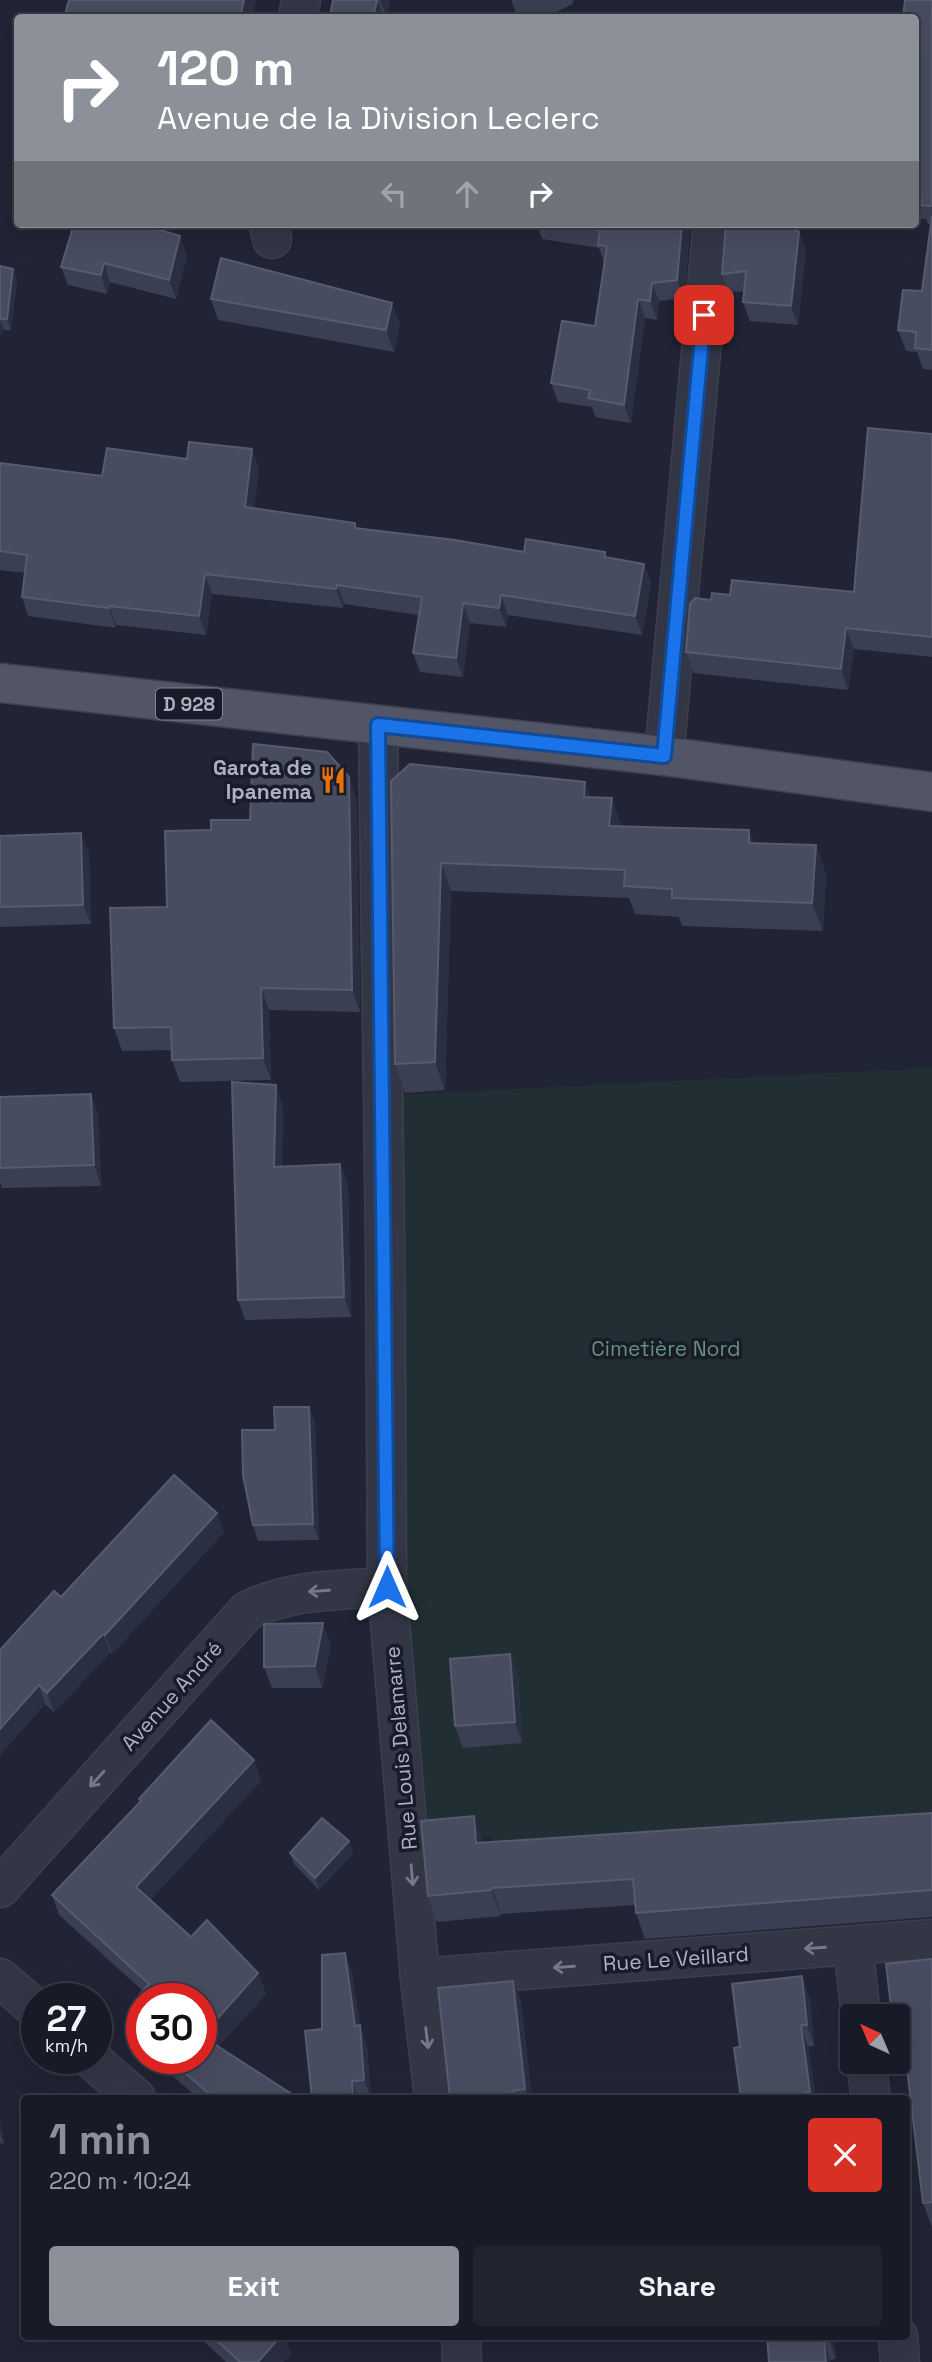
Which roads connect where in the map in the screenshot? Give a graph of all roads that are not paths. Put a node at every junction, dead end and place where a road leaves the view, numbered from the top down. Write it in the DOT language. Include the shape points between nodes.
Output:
graph roads {
  1 [pos="712,232"];
  2 [pos="0,683"];
  3 [pos="378,725"];
  4 [pos="664,756"];
  5 [pos="932,792"];
  6 [pos="387,1587"];
  7 [pos="0,1888"];
  8 [pos="932,1940"];
  9 [pos="853,1946"];
  10 [pos="0,1978"];
  11 [pos="420,1978"];
  12 [pos="21,1996"];
  13 [pos="860,2004"];
  14 [pos="108,2074"];
  15 [pos="868,2074"];
  16 [pos="133,2095"];
  17 [pos="434,2095"];
  18 [pos="871,2095"];
  19 [pos="461,2340"];
  20 [pos="898,2340"];
  21 [pos="462,2362"];
  22 [pos="901,2362"];
  1 -- 4 [label="street"];
  2 -- 3 [label="main road, D 928"];
  3 -- 4 [label="main road, D 928"];
  3 -- 6 [label="street, Rue Louis Delamarre"];
  4 -- 5 [label="main road, D 928"];
  6 -- 7 [label="street, Avenue André, one-way" via="310,1592 269,1600 247,1611"];
  6 -- 11 [label="street, Rue Louis Delamarre, one-way"];
  8 -- 9 [label="street, Rue Le Veillard"];
  9 -- 11 [label="street, Rue Le Veillard, one-way"];
  9 -- 13 [label="street"];
  10 -- 12 [label="street"];
  11 -- 17 [label="street, Rue Louis Delamarre, one-way"];
  14 -- 16 [label="street"];
  15 -- 18 [label="street"];
  19 -- 21 [label="street"];
  20 -- 22 [label="street"];
}
